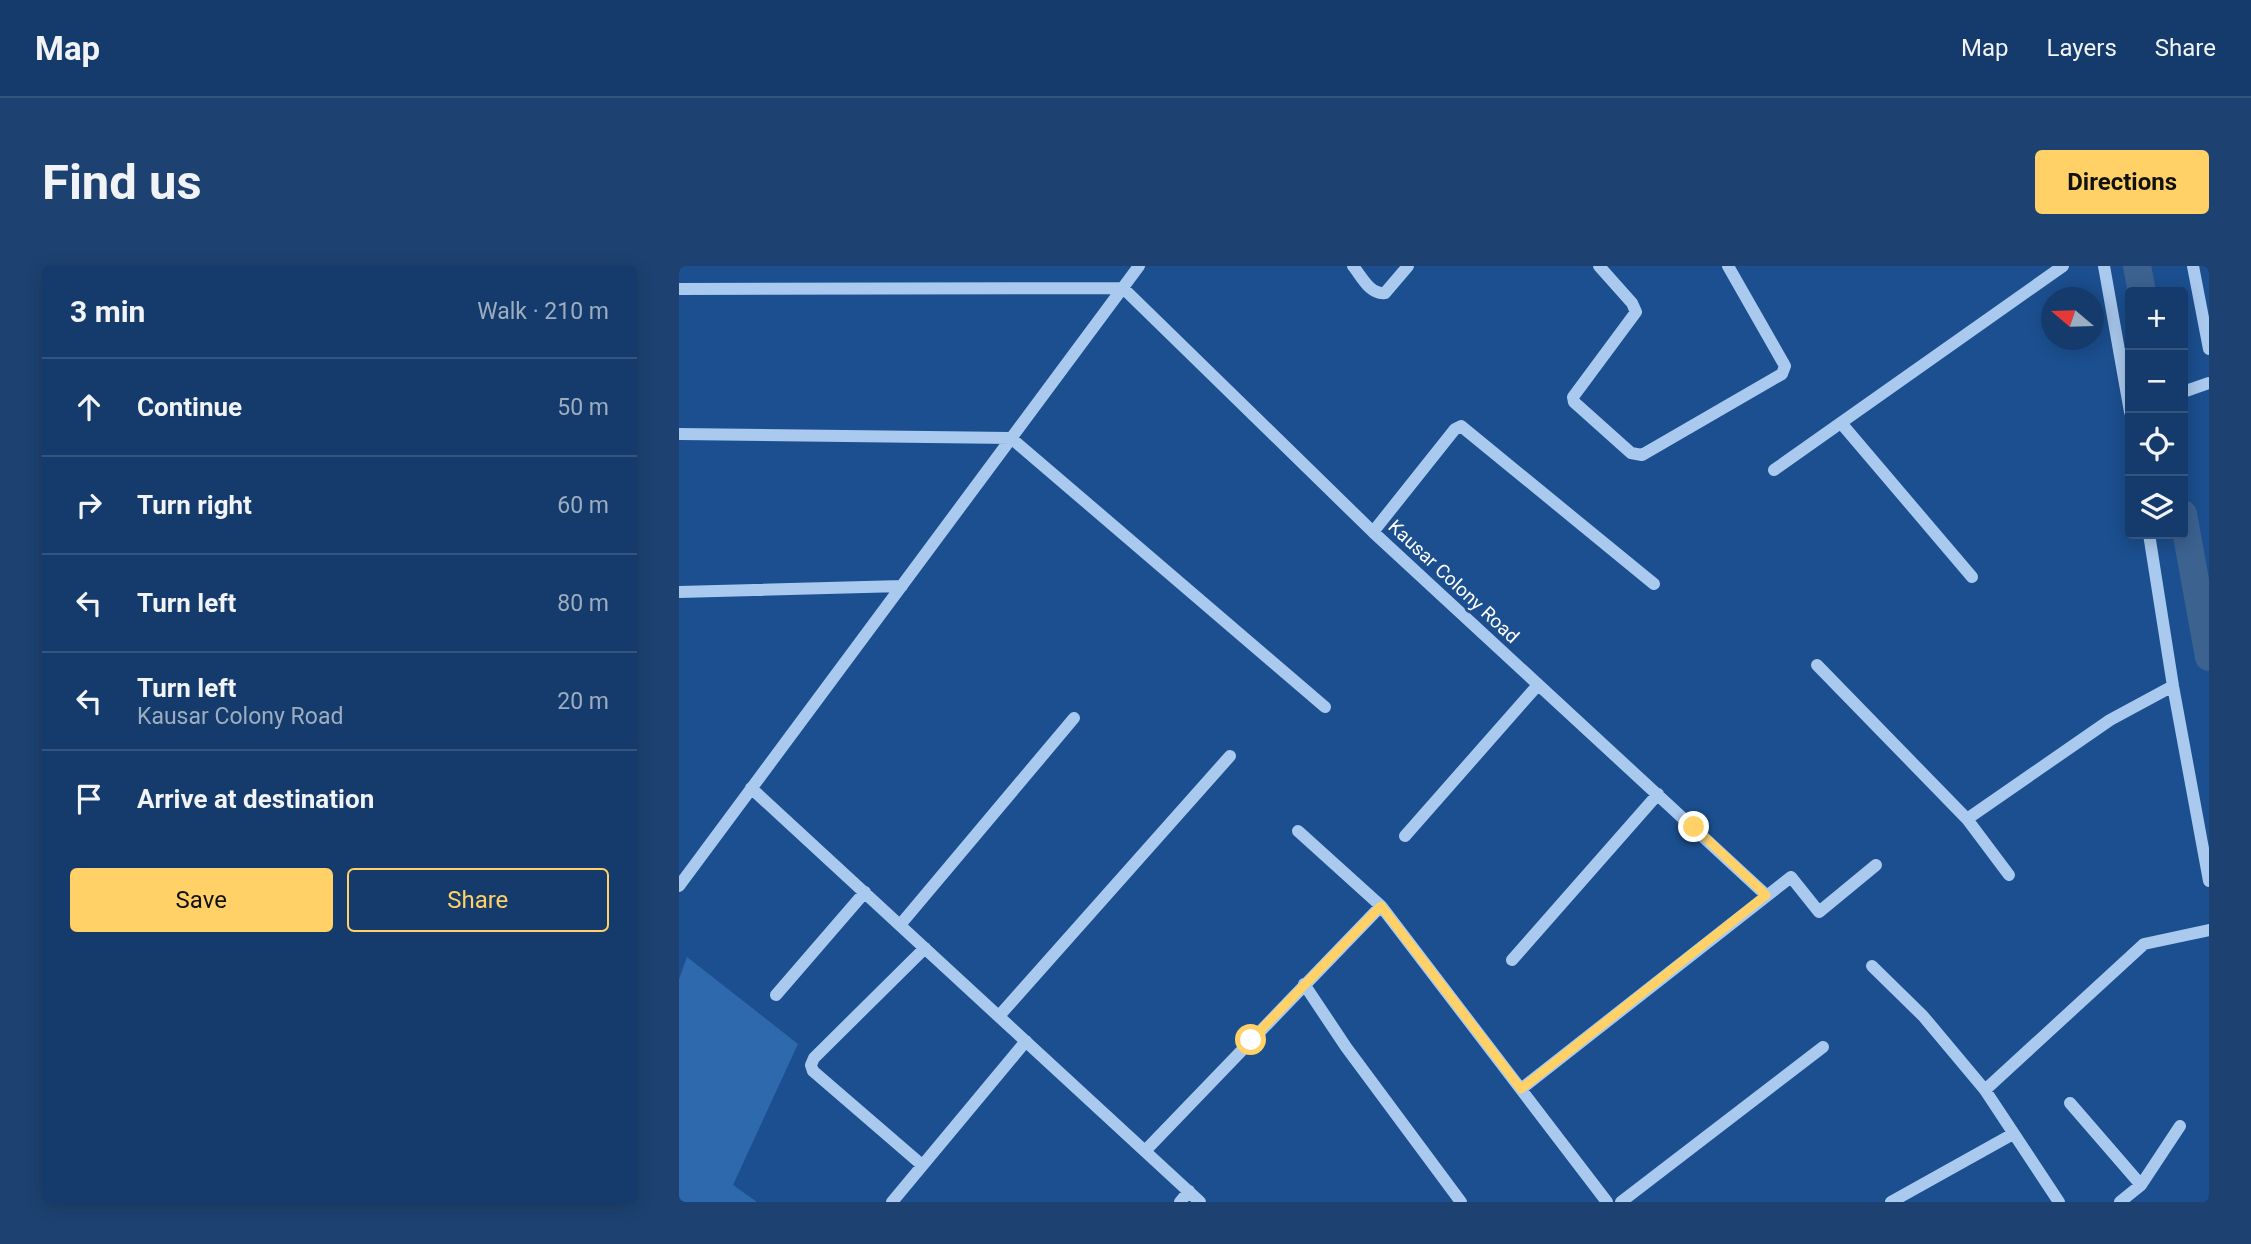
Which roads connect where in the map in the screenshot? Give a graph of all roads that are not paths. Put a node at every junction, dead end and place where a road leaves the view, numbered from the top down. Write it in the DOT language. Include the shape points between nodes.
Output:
graph roads {
  1 [pos="1139,266"];
  2 [pos="1353,266"];
  3 [pos="1408,266"];
  4 [pos="1599,266"];
  5 [pos="1728,266"];
  6 [pos="2063,266"];
  7 [pos="2104,266"];
  8 [pos="2193,266"];
  9 [pos="1123,288"];
  10 [pos="679,289"];
  11 [pos="2209,349"];
  12 [pos="2125,381"];
  13 [pos="2209,383"];
  14 [pos="2189,390"];
  15 [pos="1841,423"];
  16 [pos="679,434"];
  17 [pos="1011,438"];
  18 [pos="1774,470"];
  19 [pos="1373,532"];
  20 [pos="2150,539"];
  21 [pos="1972,577"];
  22 [pos="1654,584"];
  23 [pos="902,586"];
  24 [pos="679,592"];
  25 [pos="1817,665"];
  26 [pos="1537,686"];
  27 [pos="2173,686"];
  28 [pos="1325,707"];
  29 [pos="1074,718"];
  30 [pos="1230,755"];
  31 [pos="751,788"];
  32 [pos="1658,793"];
  33 [pos="1967,819"];
  34 [pos="1299,831"];
  35 [pos="1405,836"];
  36 [pos="1876,865"];
  37 [pos="2009,875"];
  38 [pos="2209,881"];
  39 [pos="679,886"];
  40 [pos="865,892"];
  41 [pos="1766,895"];
  42 [pos="1381,906"];
  43 [pos="900,925"];
  44 [pos="2209,930"];
  45 [pos="925,948"];
  46 [pos="1512,960"];
  47 [pos="1873,966"];
  48 [pos="1304,984"];
  49 [pos="776,995"];
  50 [pos="999,1016"];
  51 [pos="1026,1041"];
  52 [pos="1823,1047"];
  53 [pos="1521,1089"];
  54 [pos="1985,1090"];
  55 [pos="2070,1103"];
  56 [pos="2180,1126"];
  57 [pos="2013,1134"];
  58 [pos="1145,1150"];
  59 [pos="922,1165"];
  60 [pos="2141,1185"];
  61 [pos="1189,1191"];
  62 [pos="892,1202"];
  63 [pos="1180,1202"];
  64 [pos="1200,1202"];
  65 [pos="1461,1202"];
  66 [pos="1607,1202"];
  67 [pos="1621,1202"];
  68 [pos="1891,1202"];
  69 [pos="2059,1202"];
  70 [pos="2120,1202"];
  1 -- 9 [label="street"];
  2 -- 3 [label="street" via="1379,294"];
  4 -- 5 [label="street" via="1636,312 1573,397 1637,456 1785,370"];
  6 -- 15 [label="street"];
  7 -- 12 [label="street"];
  8 -- 11 [label="street"];
  9 -- 10 [label="street"];
  9 -- 17 [label="street"];
  9 -- 19 [label="street, Kausar Colony Road"];
  13 -- 14 [label="street"];
  15 -- 18 [label="street"];
  15 -- 21 [label="street"];
  16 -- 17 [label="street"];
  17 -- 23 [label="street"];
  17 -- 28 [label="street"];
  19 -- 22 [label="street" via="1461,426"];
  19 -- 26 [label="street, Kausar Colony Road"];
  20 -- 27 [label="street"];
  23 -- 24 [label="street"];
  23 -- 31 [label="street"];
  25 -- 33 [label="street"];
  26 -- 32 [label="street, Kausar Colony Road"];
  26 -- 35 [label="street"];
  27 -- 33 [label="street" via="2110,720"];
  27 -- 38 [label="street"];
  29 -- 43 [label="street"];
  30 -- 50 [label="street"];
  31 -- 39 [label="street"];
  31 -- 40 [label="street"];
  32 -- 41 [label="street, Kausar Colony Road"];
  32 -- 46 [label="street"];
  33 -- 37 [label="street"];
  34 -- 42 [label="street"];
  36 -- 41 [label="street" via="1819,912 1791,877"];
  40 -- 43 [label="street"];
  40 -- 49 [label="street"];
  41 -- 53 [label="street"];
  42 -- 48 [label="street"];
  42 -- 53 [label="street"];
  43 -- 45 [label="street"];
  44 -- 54 [label="street" via="2144,944"];
  45 -- 50 [label="street"];
  45 -- 59 [label="street" via="811,1065"];
  47 -- 54 [label="street" via="1923,1016"];
  48 -- 58 [label="street"];
  48 -- 65 [label="street"];
  50 -- 51 [label="street"];
  51 -- 58 [label="street"];
  51 -- 59 [label="street"];
  52 -- 67 [label="street"];
  53 -- 66 [label="street"];
  54 -- 57 [label="street"];
  55 -- 60 [label="street"];
  56 -- 60 [label="street"];
  57 -- 68 [label="street"];
  57 -- 69 [label="street"];
  58 -- 61 [label="street"];
  59 -- 62 [label="street"];
  60 -- 70 [label="street"];
  61 -- 63 [label="street"];
  61 -- 64 [label="street"];
}
